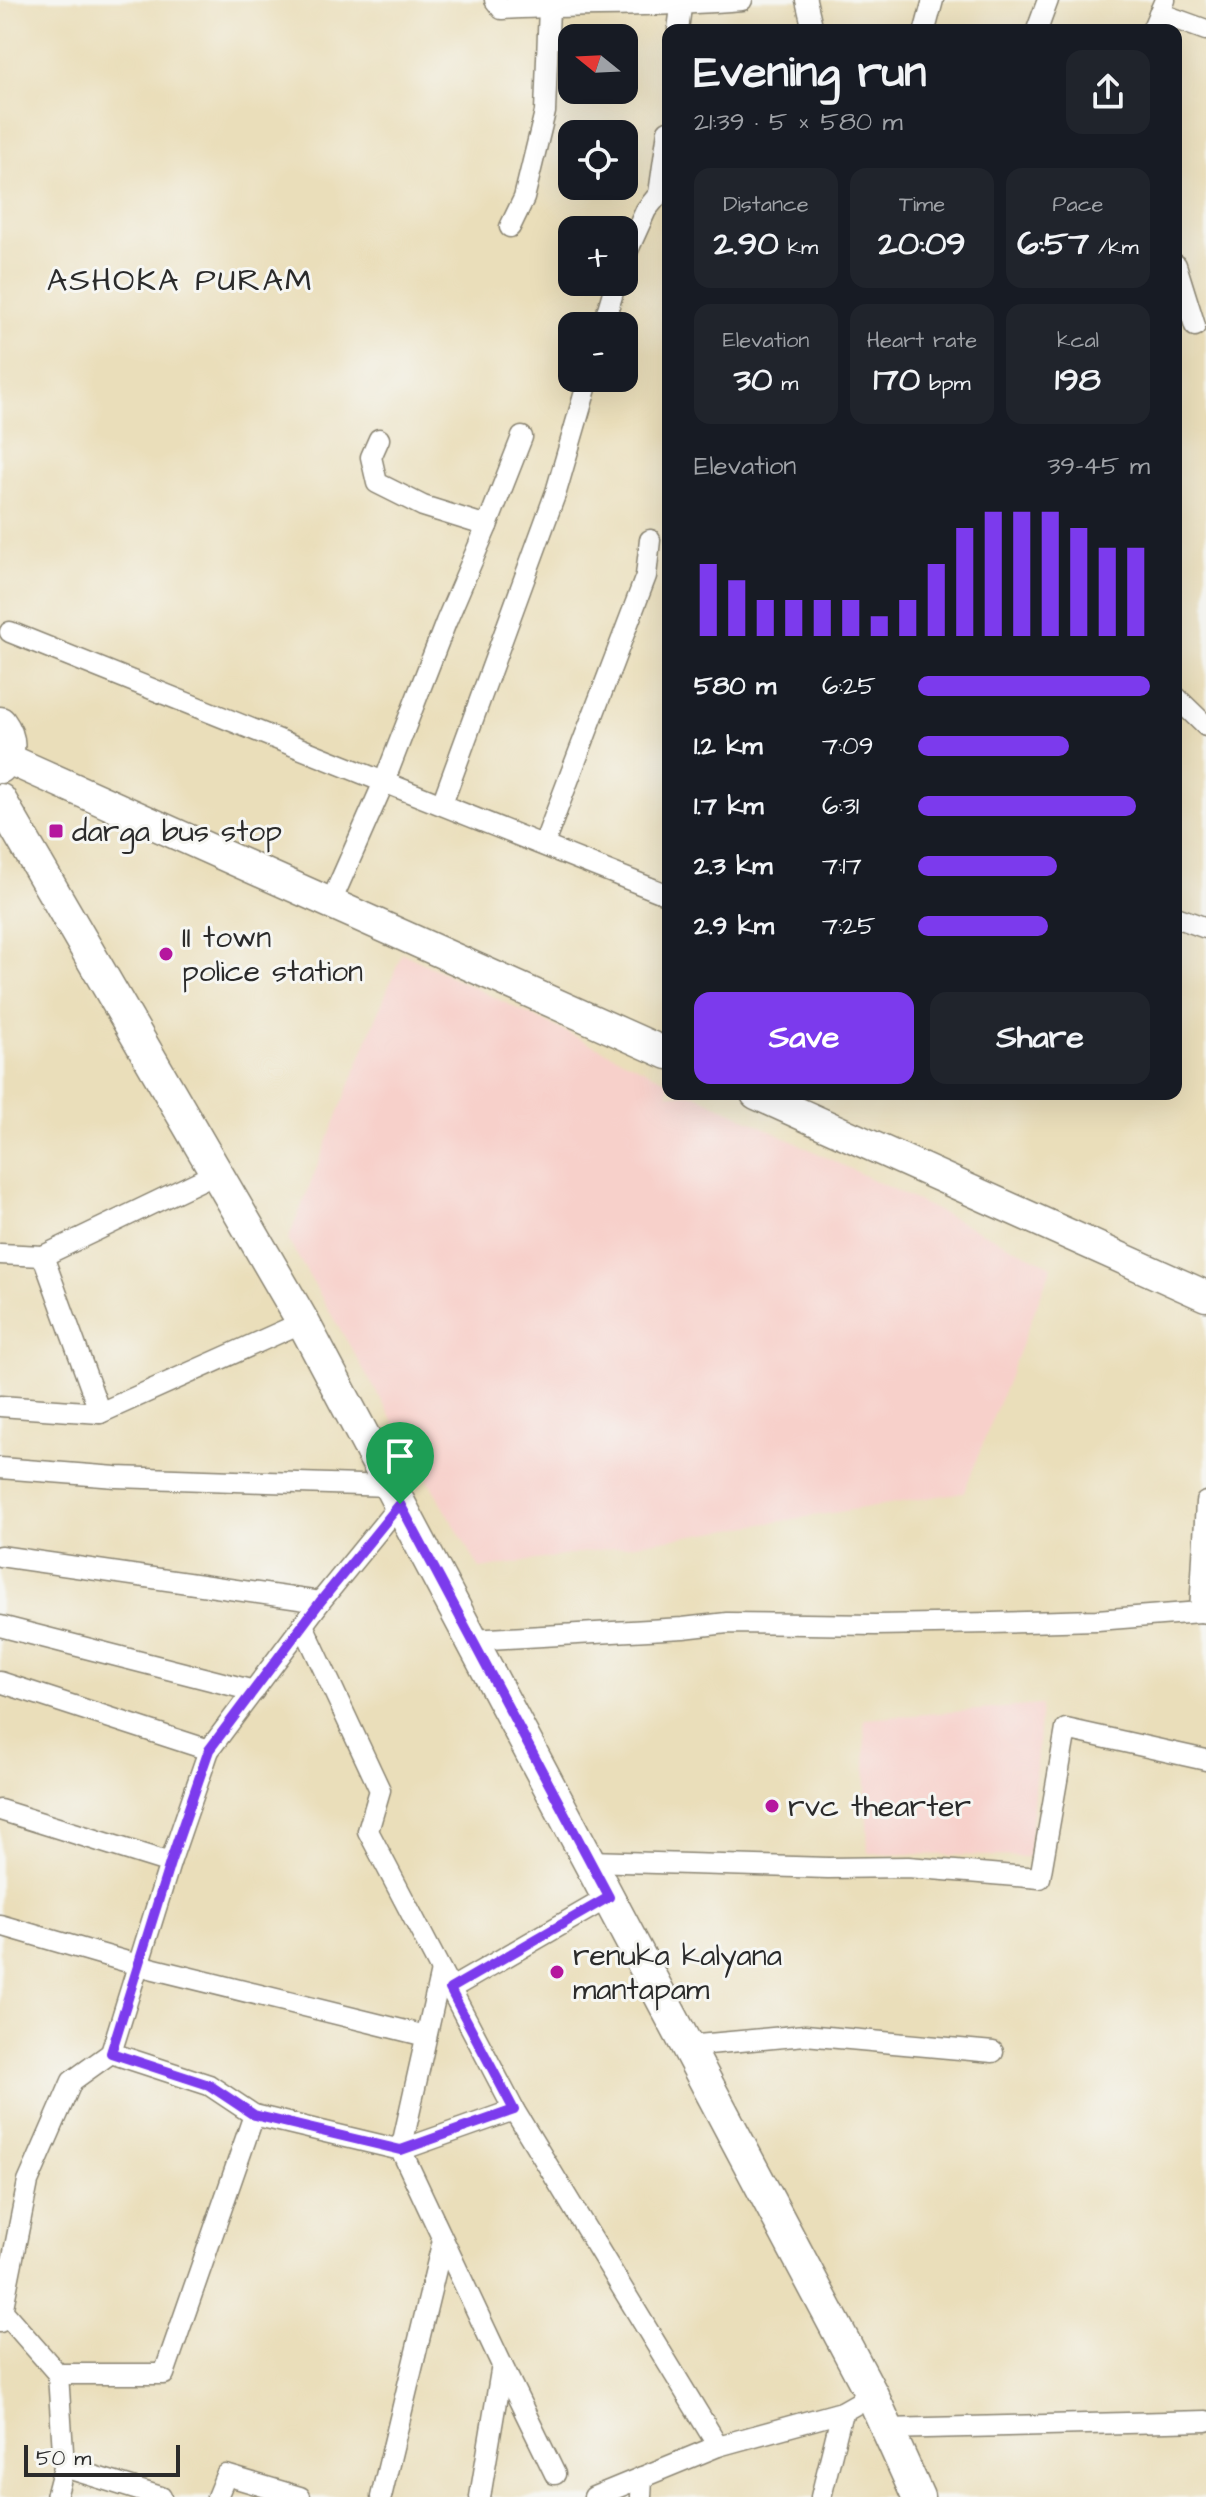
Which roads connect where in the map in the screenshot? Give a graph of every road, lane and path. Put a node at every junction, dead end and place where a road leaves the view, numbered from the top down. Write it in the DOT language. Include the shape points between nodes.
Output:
graph roads {
  1 [pos="742,0"];
  2 [pos="806,0"];
  3 [pos="933,0"];
  4 [pos="1048,0"];
  5 [pos="500,3"];
  6 [pos="590,3"];
  7 [pos="681,3"];
  8 [pos="549,7"];
  9 [pos="1159,14"];
  10 [pos="679,24"];
  11 [pos="812,24"];
  12 [pos="927,24"];
  13 [pos="1039,24"];
  14 [pos="1206,30"];
  15 [pos="662,173"];
  16 [pos="510,227"];
  17 [pos="638,228"];
  18 [pos="1182,284"];
  19 [pos="1195,326"];
  20 [pos="585,392"];
  21 [pos="522,437"];
  22 [pos="379,439"];
  23 [pos="487,526"];
  24 [pos="650,540"];
  25 [pos="10,632"];
  26 [pos="1182,703"];
  27 [pos="0,723"];
  28 [pos="1206,726"];
  29 [pos="3,763"];
  30 [pos="384,782"];
  31 [pos="0,800"];
  32 [pos="442,804"];
  33 [pos="544,844"];
  34 [pos="662,893"];
  35 [pos="331,902"];
  36 [pos="1182,919"];
  37 [pos="1206,928"];
  38 [pos="662,1051"];
  39 [pos="793,1102"];
  40 [pos="216,1173"];
  41 [pos="0,1254"];
  42 [pos="43,1256"];
  43 [pos="1206,1296"];
  44 [pos="303,1322"];
  45 [pos="0,1406"];
  46 [pos="100,1413"];
  47 [pos="0,1468"];
  48 [pos="395,1495"];
  49 [pos="1206,1502"];
  50 [pos="0,1556"];
  51 [pos="320,1602"];
  52 [pos="1203,1613"];
  53 [pos="303,1625"];
  54 [pos="0,1626"];
  55 [pos="472,1640"];
  56 [pos="0,1682"];
  57 [pos="254,1691"];
  58 [pos="209,1750"];
  59 [pos="1206,1760"];
  60 [pos="0,1810"];
  61 [pos="589,1861"];
  62 [pos="170,1863"];
  63 [pos="609,1897"];
  64 [pos="0,1925"];
  65 [pos="138,1965"];
  66 [pos="446,1980"];
  67 [pos="426,2036"];
  68 [pos="687,2046"];
  69 [pos="993,2052"];
  70 [pos="111,2053"];
  71 [pos="514,2110"];
  72 [pos="254,2115"];
  73 [pos="401,2150"];
  74 [pos="443,2240"];
  75 [pos="2,2316"];
  76 [pos="502,2365"];
  77 [pos="58,2374"];
  78 [pos="872,2395"];
  79 [pos="842,2412"];
  80 [pos="1206,2421"];
  81 [pos="887,2429"];
  82 [pos="718,2446"];
  83 [pos="64,2467"];
  84 [pos="555,2474"];
  85 [pos="642,2487"];
  86 [pos="56,2497"];
  87 [pos="161,2497"];
  88 [pos="217,2497"];
  89 [pos="300,2497"];
  90 [pos="381,2497"];
  91 [pos="480,2497"];
  92 [pos="594,2497"];
  93 [pos="821,2497"];
  94 [pos="918,2497"];
  1 -- 7 [label="street"];
  2 -- 11 [label="street"];
  3 -- 12 [label="street"];
  4 -- 13 [label="street"];
  5 -- 8 [label="street"];
  6 -- 7 [label="street"];
  6 -- 8 [label="street"];
  7 -- 10 [label="street"];
  8 -- 16 [label="street" via="545,112 524,198"];
  9 -- 14 [label="street"];
  15 -- 17 [label="street" via="659,194"];
  18 -- 19 [label="street"];
  20 -- 32 [label="street" via="556,492"];
  21 -- 23 [label="street"];
  22 -- 23 [label="street" via="371,457 377,483 423,506"];
  23 -- 30 [label="street"];
  24 -- 33 [label="street" via="646,576"];
  25 -- 30 [label="street"];
  26 -- 28 [label="street"];
  27 -- 29 [label="main road" via="8,739"];
  29 -- 35 [label="street"];
  30 -- 32 [label="street"];
  30 -- 35 [label="street"];
  31 -- 40 [label="main road"];
  32 -- 33 [label="street"];
  33 -- 34 [label="street"];
  35 -- 38 [label="street"];
  36 -- 37 [label="street"];
  39 -- 43 [label="street"];
  40 -- 42 [label="street"];
  40 -- 44 [label="main road"];
  41 -- 42 [label="street"];
  42 -- 46 [label="street"];
  44 -- 46 [label="street"];
  44 -- 48 [label="main road"];
  45 -- 46 [label="street"];
  47 -- 48 [label="street"];
  48 -- 51 [label="street"];
  48 -- 55 [label="main road"];
  49 -- 52 [label="street"];
  50 -- 51 [label="street"];
  51 -- 53 [label="street"];
  52 -- 55 [label="street" via="963,1623 727,1623"];
  53 -- 57 [label="street"];
  53 -- 66 [label="street" via="380,1790 368,1831"];
  54 -- 57 [label="street"];
  55 -- 61 [label="main road"];
  56 -- 58 [label="street"];
  57 -- 58 [label="street"];
  58 -- 62 [label="street"];
  59 -- 61 [label="street" via="1066,1729 1040,1878 908,1867"];
  60 -- 62 [label="street"];
  61 -- 63 [label="main road"];
  62 -- 65 [label="street"];
  63 -- 66 [label="street"];
  63 -- 68 [label="main road"];
  64 -- 65 [label="street"];
  65 -- 67 [label="street"];
  65 -- 70 [label="street"];
  66 -- 67 [label="street"];
  66 -- 71 [label="street"];
  67 -- 73 [label="street"];
  68 -- 69 [label="street" via="805,2035"];
  68 -- 78 [label="main road"];
  70 -- 72 [label="street" via="209,2085"];
  70 -- 75 [label="street" via="72,2081 28,2182"];
  71 -- 73 [label="street"];
  71 -- 82 [label="street"];
  72 -- 73 [label="street"];
  72 -- 77 [label="street" via="164,2374"];
  73 -- 74 [label="street"];
  74 -- 76 [label="street"];
  74 -- 90 [label="street"];
  75 -- 77 [label="street"];
  76 -- 84 [label="street"];
  76 -- 91 [label="street"];
  77 -- 83 [label="street"];
  78 -- 79 [label="street"];
  78 -- 81 [label="main road"];
  79 -- 82 [label="street"];
  79 -- 93 [label="street"];
  80 -- 81 [label="street"];
  81 -- 94 [label="main road"];
  82 -- 85 [label="street"];
  83 -- 86 [label="street"];
  83 -- 87 [label="street"];
  85 -- 92 [label="street"];
  88 -- 89 [label="street" via="226,2475"];
}
